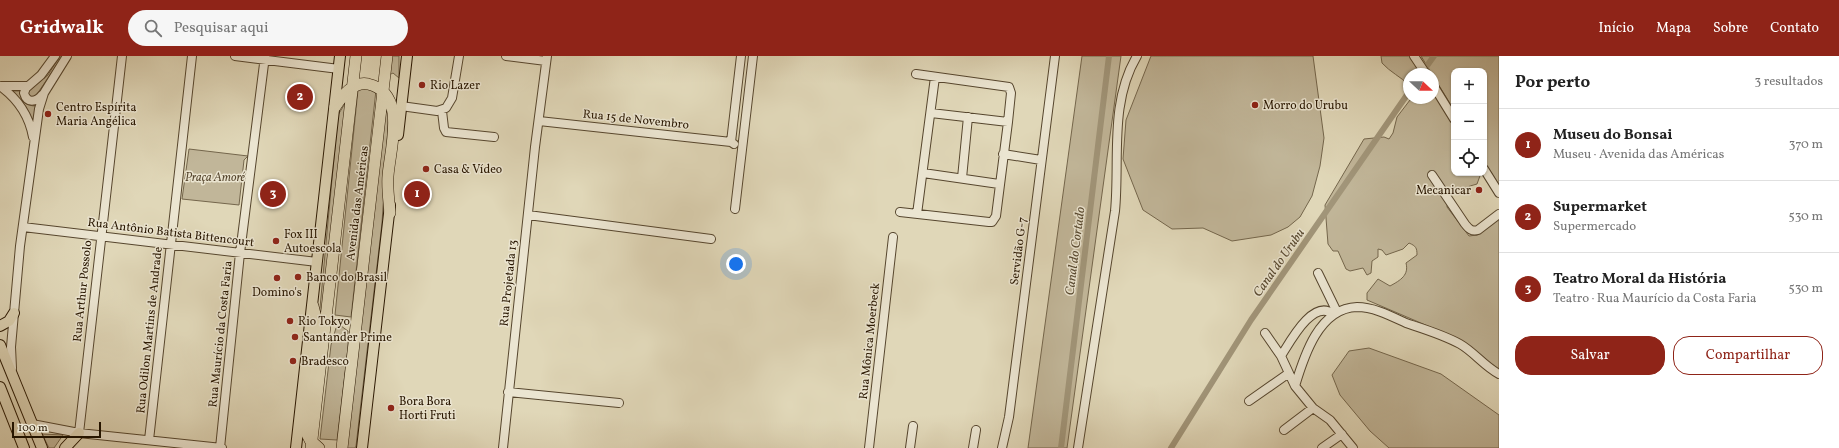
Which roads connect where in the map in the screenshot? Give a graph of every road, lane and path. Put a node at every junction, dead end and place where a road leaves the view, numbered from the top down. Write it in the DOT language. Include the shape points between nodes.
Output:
graph roads {
  1 [pos="54,56"];
  2 [pos="67,56"];
  3 [pos="122,56"];
  4 [pos="192,56"];
  5 [pos="235,56"];
  6 [pos="340,56"];
  7 [pos="356,56"];
  8 [pos="387,56"];
  9 [pos="407,56"];
  10 [pos="459,56"];
  11 [pos="506,56"];
  12 [pos="742,56"];
  13 [pos="753,56"];
  14 [pos="1055,56"];
  15 [pos="1137,56"];
  16 [pos="265,58"];
  17 [pos="547,58"];
  18 [pos="1415,58"];
  19 [pos="1422,68"];
  20 [pos="339,69"];
  21 [pos="916,74"];
  22 [pos="935,77"];
  23 [pos="0,86"];
  24 [pos="28,86"];
  25 [pos="352,88"];
  26 [pos="383,92"];
  27 [pos="44,93"];
  28 [pos="1439,95"];
  29 [pos="401,106"];
  30 [pos="334,107"];
  31 [pos="442,111"];
  32 [pos="931,112"];
  33 [pos="1451,114"];
  34 [pos="968,117"];
  35 [pos="539,121"];
  36 [pos="1008,122"];
  37 [pos="494,137"];
  38 [pos="743,140"];
  39 [pos="731,142"];
  40 [pos="34,147"];
  41 [pos="1003,154"];
  42 [pos="1041,160"];
  43 [pos="923,173"];
  44 [pos="1487,173"];
  45 [pos="1432,175"];
  46 [pos="962,178"];
  47 [pos="999,184"];
  48 [pos="1499,193"];
  49 [pos="735,209"];
  50 [pos="900,212"];
  51 [pos="390,213"];
  52 [pos="917,214"];
  53 [pos="1499,214"];
  54 [pos="528,215"];
  55 [pos="23,227"];
  56 [pos="100,236"];
  57 [pos="892,237"];
  58 [pos="711,239"];
  59 [pos="170,244"];
  60 [pos="240,253"];
  61 [pos="317,262"];
  62 [pos="1318,274"];
  63 [pos="313,306"];
  64 [pos="14,313"];
  65 [pos="1335,313"];
  66 [pos="0,326"];
  67 [pos="1265,333"];
  68 [pos="0,345"];
  69 [pos="1281,356"];
  70 [pos="1289,373"];
  71 [pos="1499,374"];
  72 [pos="0,379"];
  73 [pos="13,379"];
  74 [pos="1295,386"];
  75 [pos="1,391"];
  76 [pos="508,392"];
  77 [pos="1249,401"];
  78 [pos="619,403"];
  79 [pos="1313,408"];
  80 [pos="32,424"];
  81 [pos="913,426"];
  82 [pos="976,430"];
  83 [pos="1284,430"];
  84 [pos="79,433"];
  85 [pos="1342,434"];
  86 [pos="149,440"];
  87 [pos="314,446"];
  88 [pos="200,447"];
  89 [pos="211,447"];
  90 [pos="24,448"];
  91 [pos="42,448"];
  92 [pos="65,448"];
  93 [pos="221,448"];
  94 [pos="296,448"];
  95 [pos="342,448"];
  96 [pos="362,448"];
  97 [pos="503,448"];
  98 [pos="869,448"];
  99 [pos="910,448"];
  100 [pos="973,448"];
  101 [pos="1002,448"];
  102 [pos="1078,448"];
  103 [pos="1322,448"];
  104 [pos="1353,448"];
  1 -- 24 [label="street" via="50,64"];
  2 -- 27 [label="street"];
  3 -- 56 [label="street, Rua Arthur Possolo"];
  4 -- 59 [label="street, Rua Odilon Martins de Andrade"];
  5 -- 16 [label="street"];
  6 -- 20 [label="main road"];
  7 -- 25 [label="highway, Avenida das Américas"];
  8 -- 26 [label="highway, Avenida das Américas"];
  9 -- 29 [label="main road"];
  10 -- 31 [label="street" via="452,98"];
  11 -- 17 [label="street"];
  12 -- 39 [label="street"];
  13 -- 38 [label="street"];
  14 -- 42 [label="street, Servidão G-7"];
  15 -- 102 [label="street" via="1120,103 1115,211"];
  16 -- 20 [label="street"];
  16 -- 60 [label="street, Rua Maurício da Costa Faria"];
  17 -- 35 [label="street, Rua Projetada 13"];
  18 -- 19 [label="street"];
  20 -- 30 [label="main road"];
  21 -- 22 [label="street"];
  22 -- 32 [label="street"];
  22 -- 36 [label="street" via="1009,87 1011,93"];
  23 -- 24 [label="street"];
  23 -- 40 [label="street" via="25,112 32,129"];
  24 -- 27 [label="street" via="24,94 26,99 38,100"];
  25 -- 26 [label="highway" via="365,84"];
  25 -- 30 [label="highway"];
  25 -- 87 [label="highway, Avenida das Américas"];
  26 -- 51 [label="highway" via="390,101 395,119 388,178"];
  26 -- 95 [label="highway, Avenida das Américas"];
  27 -- 40 [label="street" via="39,109"];
  28 -- 33 [label="street"];
  29 -- 31 [label="street"];
  29 -- 51 [label="main road"];
  30 -- 61 [label="main road"];
  31 -- 37 [label="street" via="446,132"];
  32 -- 34 [label="street"];
  32 -- 43 [label="street"];
  34 -- 36 [label="street"];
  34 -- 46 [label="street"];
  35 -- 39 [label="street, Rua 15 de Novembro"];
  35 -- 54 [label="street, Rua Projetada 13"];
  36 -- 41 [label="street"];
  38 -- 39 [label="street, Rua 15 de Novembro" via="737,146"];
  38 -- 49 [label="street"];
  40 -- 55 [label="street"];
  41 -- 42 [label="street"];
  41 -- 47 [label="street"];
  42 -- 101 [label="street, Servidão G-7" via="1009,417"];
  43 -- 46 [label="street"];
  43 -- 52 [label="street"];
  44 -- 48 [label="street"];
  45 -- 53 [label="street" via="1470,230 1478,230"];
  46 -- 47 [label="street"];
  47 -- 52 [label="street" via="996,216 992,222"];
  50 -- 52 [label="street"];
  51 -- 96 [label="main road"];
  54 -- 58 [label="street"];
  54 -- 76 [label="street, Rua Projetada 13"];
  55 -- 56 [label="street, Rua Antônio Batista Bittencourt"];
  55 -- 64 [label="street"];
  56 -- 59 [label="street, Rua Antônio Batista Bittencourt"];
  56 -- 84 [label="street, Rua Arthur Possolo"];
  57 -- 98 [label="street, Rua Mônica Moerbeck"];
  59 -- 60 [label="street, Rua Antônio Batista Bittencourt"];
  59 -- 86 [label="street, Rua Odilon Martins de Andrade"];
  60 -- 61 [label="street, Rua Antônio Batista Bittencourt"];
  60 -- 93 [label="street, Rua Maurício da Costa Faria"];
  61 -- 63 [label="main road"];
  62 -- 65 [label="street"];
  63 -- 87 [label="highway" via="317,322 305,430"];
  63 -- 94 [label="main road"];
  64 -- 66 [label="main road" via="9,321"];
  64 -- 73 [label="street" via="10,347"];
  65 -- 69 [label="street" via="1323,310 1312,314"];
  65 -- 71 [label="street" via="1356,307 1376,311 1459,344"];
  65 -- 74 [label="street" via="1310,345"];
  67 -- 69 [label="street"];
  68 -- 73 [label="main road"];
  69 -- 70 [label="street"];
  70 -- 74 [label="street"];
  70 -- 77 [label="street"];
  72 -- 80 [label="main road" via="17,421"];
  73 -- 80 [label="main road"];
  74 -- 79 [label="street"];
  75 -- 90 [label="main road"];
  76 -- 78 [label="street"];
  76 -- 97 [label="street, Rua Projetada 13"];
  79 -- 83 [label="street"];
  79 -- 85 [label="street" via="1330,420"];
  80 -- 84 [label="street"];
  80 -- 91 [label="main road"];
  81 -- 99 [label="street"];
  82 -- 100 [label="street"];
  84 -- 86 [label="street"];
  84 -- 92 [label="main road"];
  85 -- 103 [label="street"];
  85 -- 104 [label="street"];
  86 -- 88 [label="street"];
  88 -- 89 [label="street"];
  89 -- 93 [label="street"];
}
